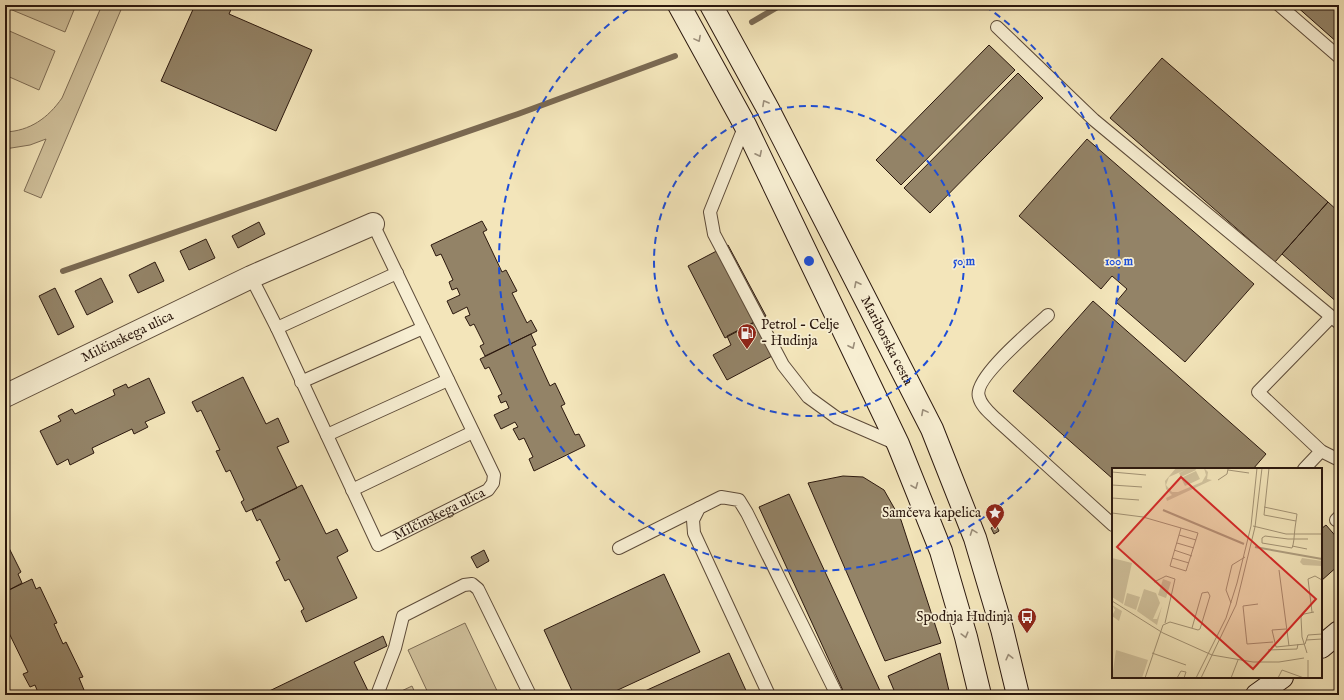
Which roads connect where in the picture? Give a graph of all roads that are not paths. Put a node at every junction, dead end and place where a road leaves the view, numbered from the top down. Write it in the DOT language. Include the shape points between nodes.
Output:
graph roads {
  1 [pos="679,5"];
  2 [pos="711,5"];
  3 [pos="1279,5"];
  4 [pos="997,27"];
  5 [pos="1339,57"];
  6 [pos="745,125"];
  7 [pos="373,224"];
  8 [pos="397,273"];
  9 [pos="250,278"];
  10 [pos="1048,315"];
  11 [pos="1335,320"];
  12 [pos="277,328"];
  13 [pos="423,328"];
  14 [pos="448,380"];
  15 [pos="301,382"];
  16 [pos="5,396"];
  17 [pos="473,432"];
  18 [pos="327,435"];
  19 [pos="898,444"];
  20 [pos="1322,451"];
  21 [pos="1339,460"];
  22 [pos="1305,468"];
  23 [pos="352,490"];
  24 [pos="699,508"];
  25 [pos="1112,524"];
  26 [pos="619,548"];
  27 [pos="1339,632"];
  28 [pos="1322,646"];
  29 [pos="1281,678"];
  30 [pos="377,695"];
  31 [pos="530,695"];
  32 [pos="769,695"];
  33 [pos="837,695"];
  34 [pos="980,695"];
  35 [pos="1018,695"];
  36 [pos="1257,695"];
  1 -- 6 [label="main road, one-way"];
  35 -- 2 [label="main road, Mariborska cesta, one-way" via="1002,629 975,538 932,429 768,109"];
  3 -- 5 [label="lane"];
  4 -- 11 [label="lane" via="1094,120"];
  6 -- 19 [label="main road, one-way"];
  6 -- 19 [label="lane" via="710,212 714,234 783,365 808,397 837,418"];
  7 -- 8 [label="lane, Milčinskega ulica"];
  7 -- 9 [label="main road, Milčinskega ulica"];
  8 -- 12 [label="lane"];
  8 -- 13 [label="lane, Milčinskega ulica"];
  9 -- 12 [label="lane, Milčinskega ulica"];
  9 -- 16 [label="main road, Milčinskega ulica"];
  10 -- 25 [label="lane" via="989,372 979,387 978,397 996,418"];
  11 -- 20 [label="lane" via="1258,392"];
  12 -- 15 [label="lane, Milčinskega ulica"];
  13 -- 14 [label="lane, Milčinskega ulica"];
  13 -- 15 [label="lane"];
  14 -- 17 [label="lane, Milčinskega ulica"];
  14 -- 18 [label="lane"];
  15 -- 18 [label="lane, Milčinskega ulica"];
  17 -- 23 [label="lane"];
  17 -- 23 [label="lane, Milčinskega ulica" via="494,475 493,483 488,490 378,544"];
  18 -- 23 [label="lane, Milčinskega ulica"];
  19 -- 34 [label="main road, one-way" via="941,551"];
  20 -- 21 [label="lane"];
  20 -- 22 [label="lane"];
  24 -- 26 [label="lane"];
  24 -- 32 [label="lane" via="694,520 694,533"];
  24 -- 33 [label="lane" via="721,497 739,500"];
  27 -- 28 [label="main road"];
  29 -- 36 [label="main road"];
  30 -- 31 [label="lane" via="395,648 403,616 472,584 478,589"];
}
